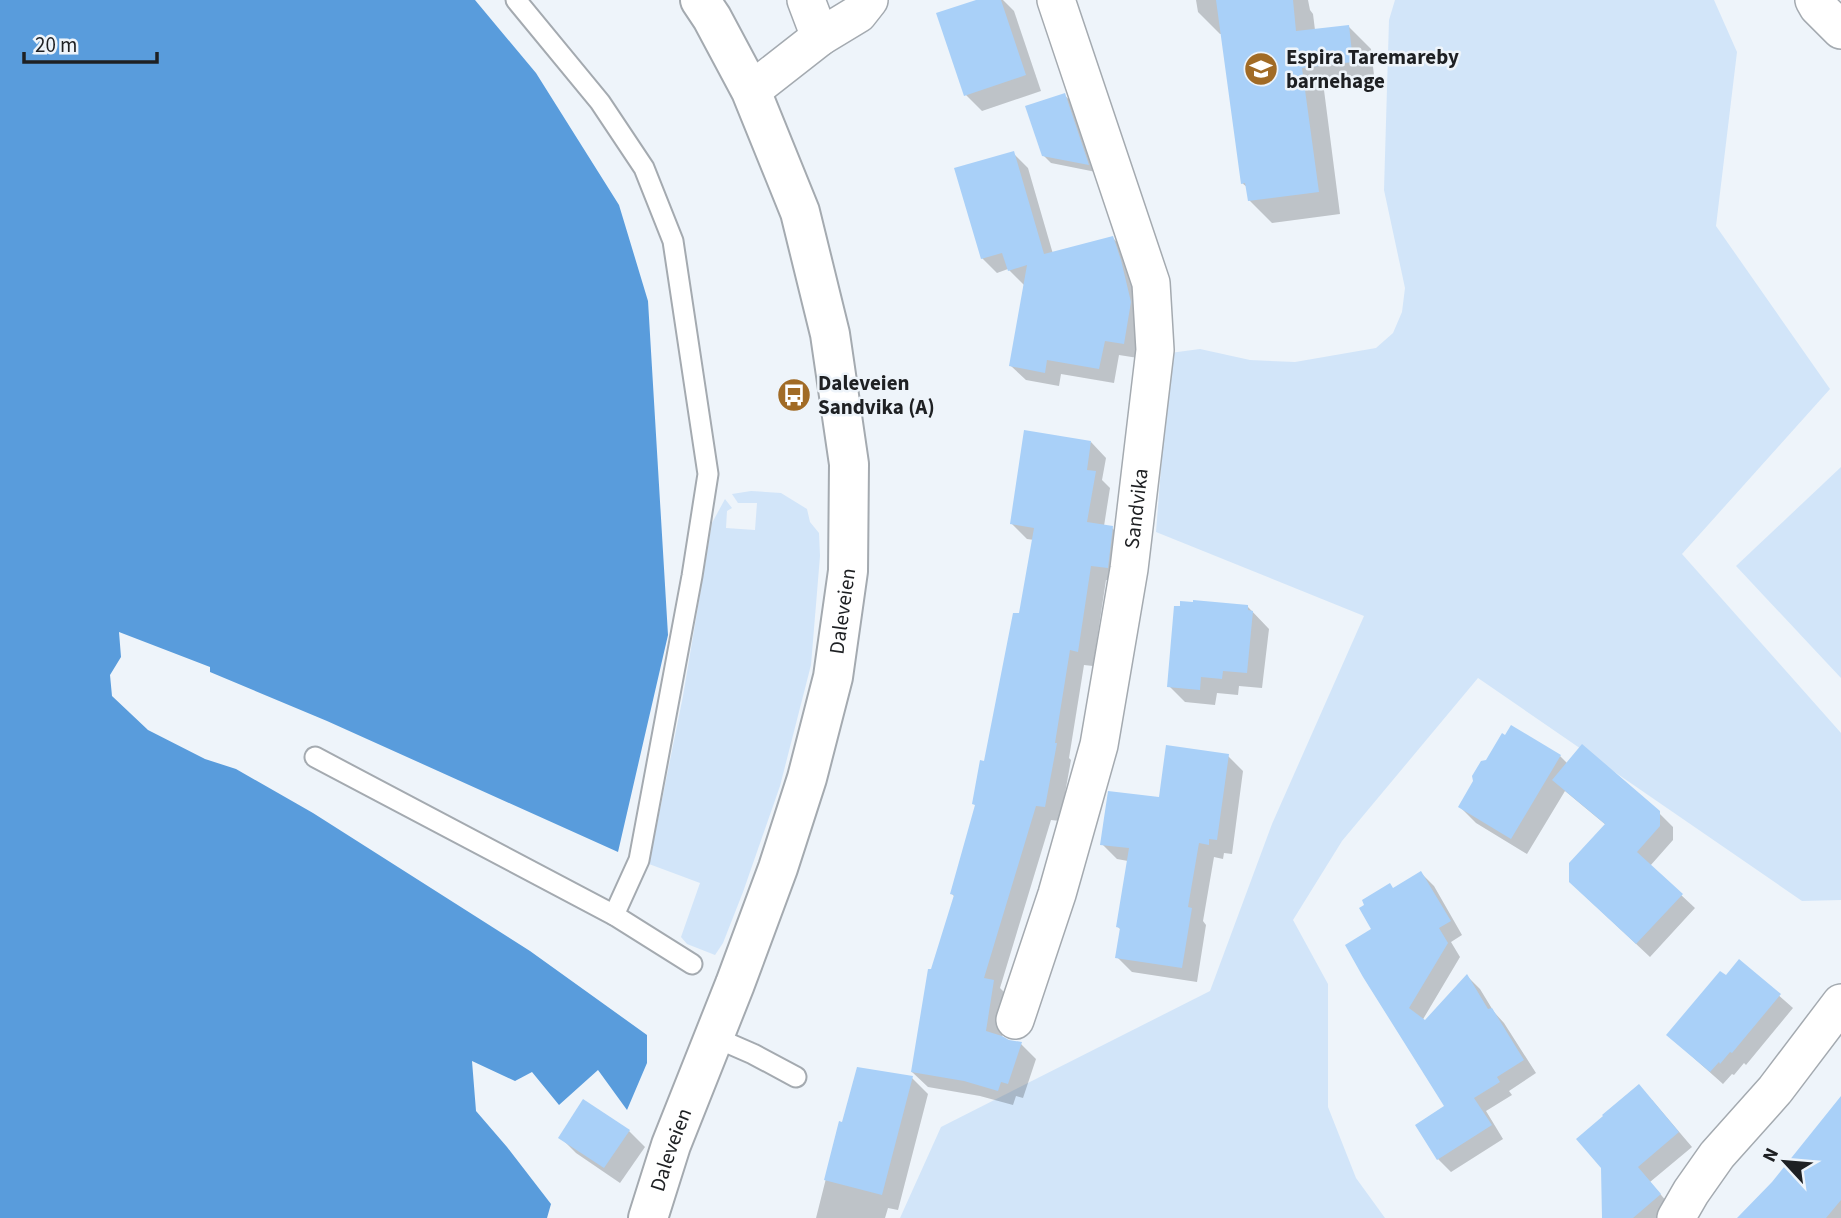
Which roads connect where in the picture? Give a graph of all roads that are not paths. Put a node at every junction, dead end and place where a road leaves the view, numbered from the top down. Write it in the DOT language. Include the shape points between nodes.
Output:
graph roads {
  1 [pos="516,0"];
  2 [pos="700,0"];
  3 [pos="806,0"];
  4 [pos="869,0"];
  5 [pos="1056,0"];
  6 [pos="1814,0"];
  7 [pos="1841,30"];
  8 [pos="820,37"];
  9 [pos="751,91"];
  10 [pos="315,757"];
  11 [pos="614,915"];
  12 [pos="692,964"];
  13 [pos="1841,1003"];
  14 [pos="1015,1020"];
  15 [pos="714,1037"];
  16 [pos="796,1077"];
  17 [pos="648,1218"];
  18 [pos="1676,1218"];
  1 -- 11 [label="lane" via="600,102 644,168 673,241 708,474 639,860"];
  2 -- 9 [label="main road, Daleveien"];
  3 -- 8 [label="street"];
  4 -- 8 [label="street" via="858,14"];
  5 -- 14 [label="street, Sandvika" via="1151,283 1155,350 1129,569 1099,745"];
  6 -- 7 [label="street"];
  8 -- 9 [label="street"];
  9 -- 15 [label="main road, Daleveien" via="800,212 830,334 849,464 848,570 833,677 807,778"];
  10 -- 11 [label="lane"];
  11 -- 12 [label="lane"];
  13 -- 18 [label="street" via="1775,1090 1717,1155"];
  15 -- 16 [label="lane"];
  15 -- 17 [label="main road, Daleveien"];
}
